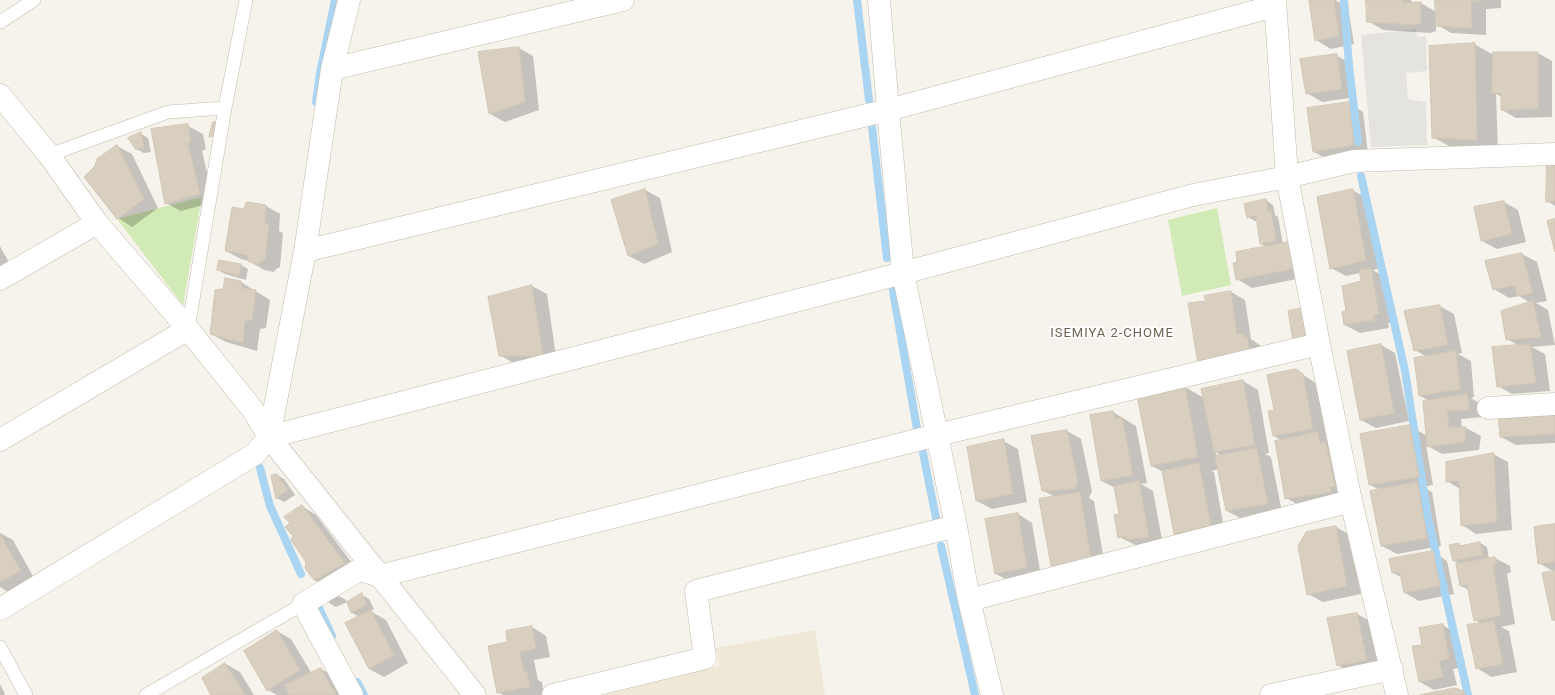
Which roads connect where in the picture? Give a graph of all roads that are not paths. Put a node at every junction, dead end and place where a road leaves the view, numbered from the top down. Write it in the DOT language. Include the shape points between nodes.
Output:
graph roads {
  1 [pos="34,0"];
  2 [pos="246,0"];
  3 [pos="349,0"];
  4 [pos="623,0"];
  5 [pos="880,0"];
  6 [pos="1275,3"];
  7 [pos="0,22"];
  8 [pos="332,70"];
  9 [pos="0,96"];
  10 [pos="225,108"];
  11 [pos="888,110"];
  12 [pos="1555,154"];
  13 [pos="49,155"];
  14 [pos="1287,177"];
  15 [pos="97,223"];
  16 [pos="305,251"];
  17 [pos="903,273"];
  18 [pos="0,279"];
  19 [pos="188,329"];
  20 [pos="1319,344"];
  21 [pos="1555,404"];
  22 [pos="1488,408"];
  23 [pos="937,435"];
  24 [pos="269,437"];
  25 [pos="0,440"];
  26 [pos="1351,501"];
  27 [pos="956,526"];
  28 [pos="380,576"];
  29 [pos="969,600"];
  30 [pos="303,604"];
  31 [pos="0,609"];
  32 [pos="0,647"];
  33 [pos="1392,669"];
  34 [pos="26,695"];
  35 [pos="146,695"];
  36 [pos="352,695"];
  37 [pos="475,695"];
  38 [pos="553,695"];
  39 [pos="992,695"];
  40 [pos="1271,695"];
  41 [pos="1398,695"];
  1 -- 7 [label="lane"];
  2 -- 10 [label="lane"];
  3 -- 8 [label="street"];
  4 -- 8 [label="street"];
  5 -- 11 [label="street"];
  6 -- 11 [label="street"];
  6 -- 14 [label="street"];
  8 -- 16 [label="street"];
  9 -- 13 [label="street"];
  10 -- 13 [label="lane" via="168,112"];
  10 -- 19 [label="lane"];
  11 -- 16 [label="street"];
  11 -- 17 [label="street"];
  12 -- 14 [label="street" via="1354,161"];
  13 -- 15 [label="street"];
  14 -- 17 [label="street" via="1193,195"];
  14 -- 20 [label="street"];
  15 -- 18 [label="street"];
  15 -- 19 [label="street"];
  16 -- 24 [label="street"];
  17 -- 23 [label="street"];
  17 -- 24 [label="street"];
  19 -- 24 [label="street" via="253,410"];
  19 -- 25 [label="street"];
  20 -- 23 [label="street"];
  20 -- 26 [label="street"];
  21 -- 22 [label="street"];
  23 -- 27 [label="street"];
  23 -- 28 [label="street"];
  24 -- 28 [label="street"];
  24 -- 31 [label="street" via="255,454"];
  26 -- 29 [label="street"];
  26 -- 33 [label="street"];
  27 -- 29 [label="street"];
  27 -- 38 [label="street" via="696,591 705,658"];
  28 -- 30 [label="street" via="359,570"];
  28 -- 37 [label="street"];
  29 -- 39 [label="street"];
  30 -- 35 [label="lane"];
  30 -- 36 [label="street"];
  32 -- 34 [label="lane"];
  33 -- 40 [label="street"];
  33 -- 41 [label="street"];
}
